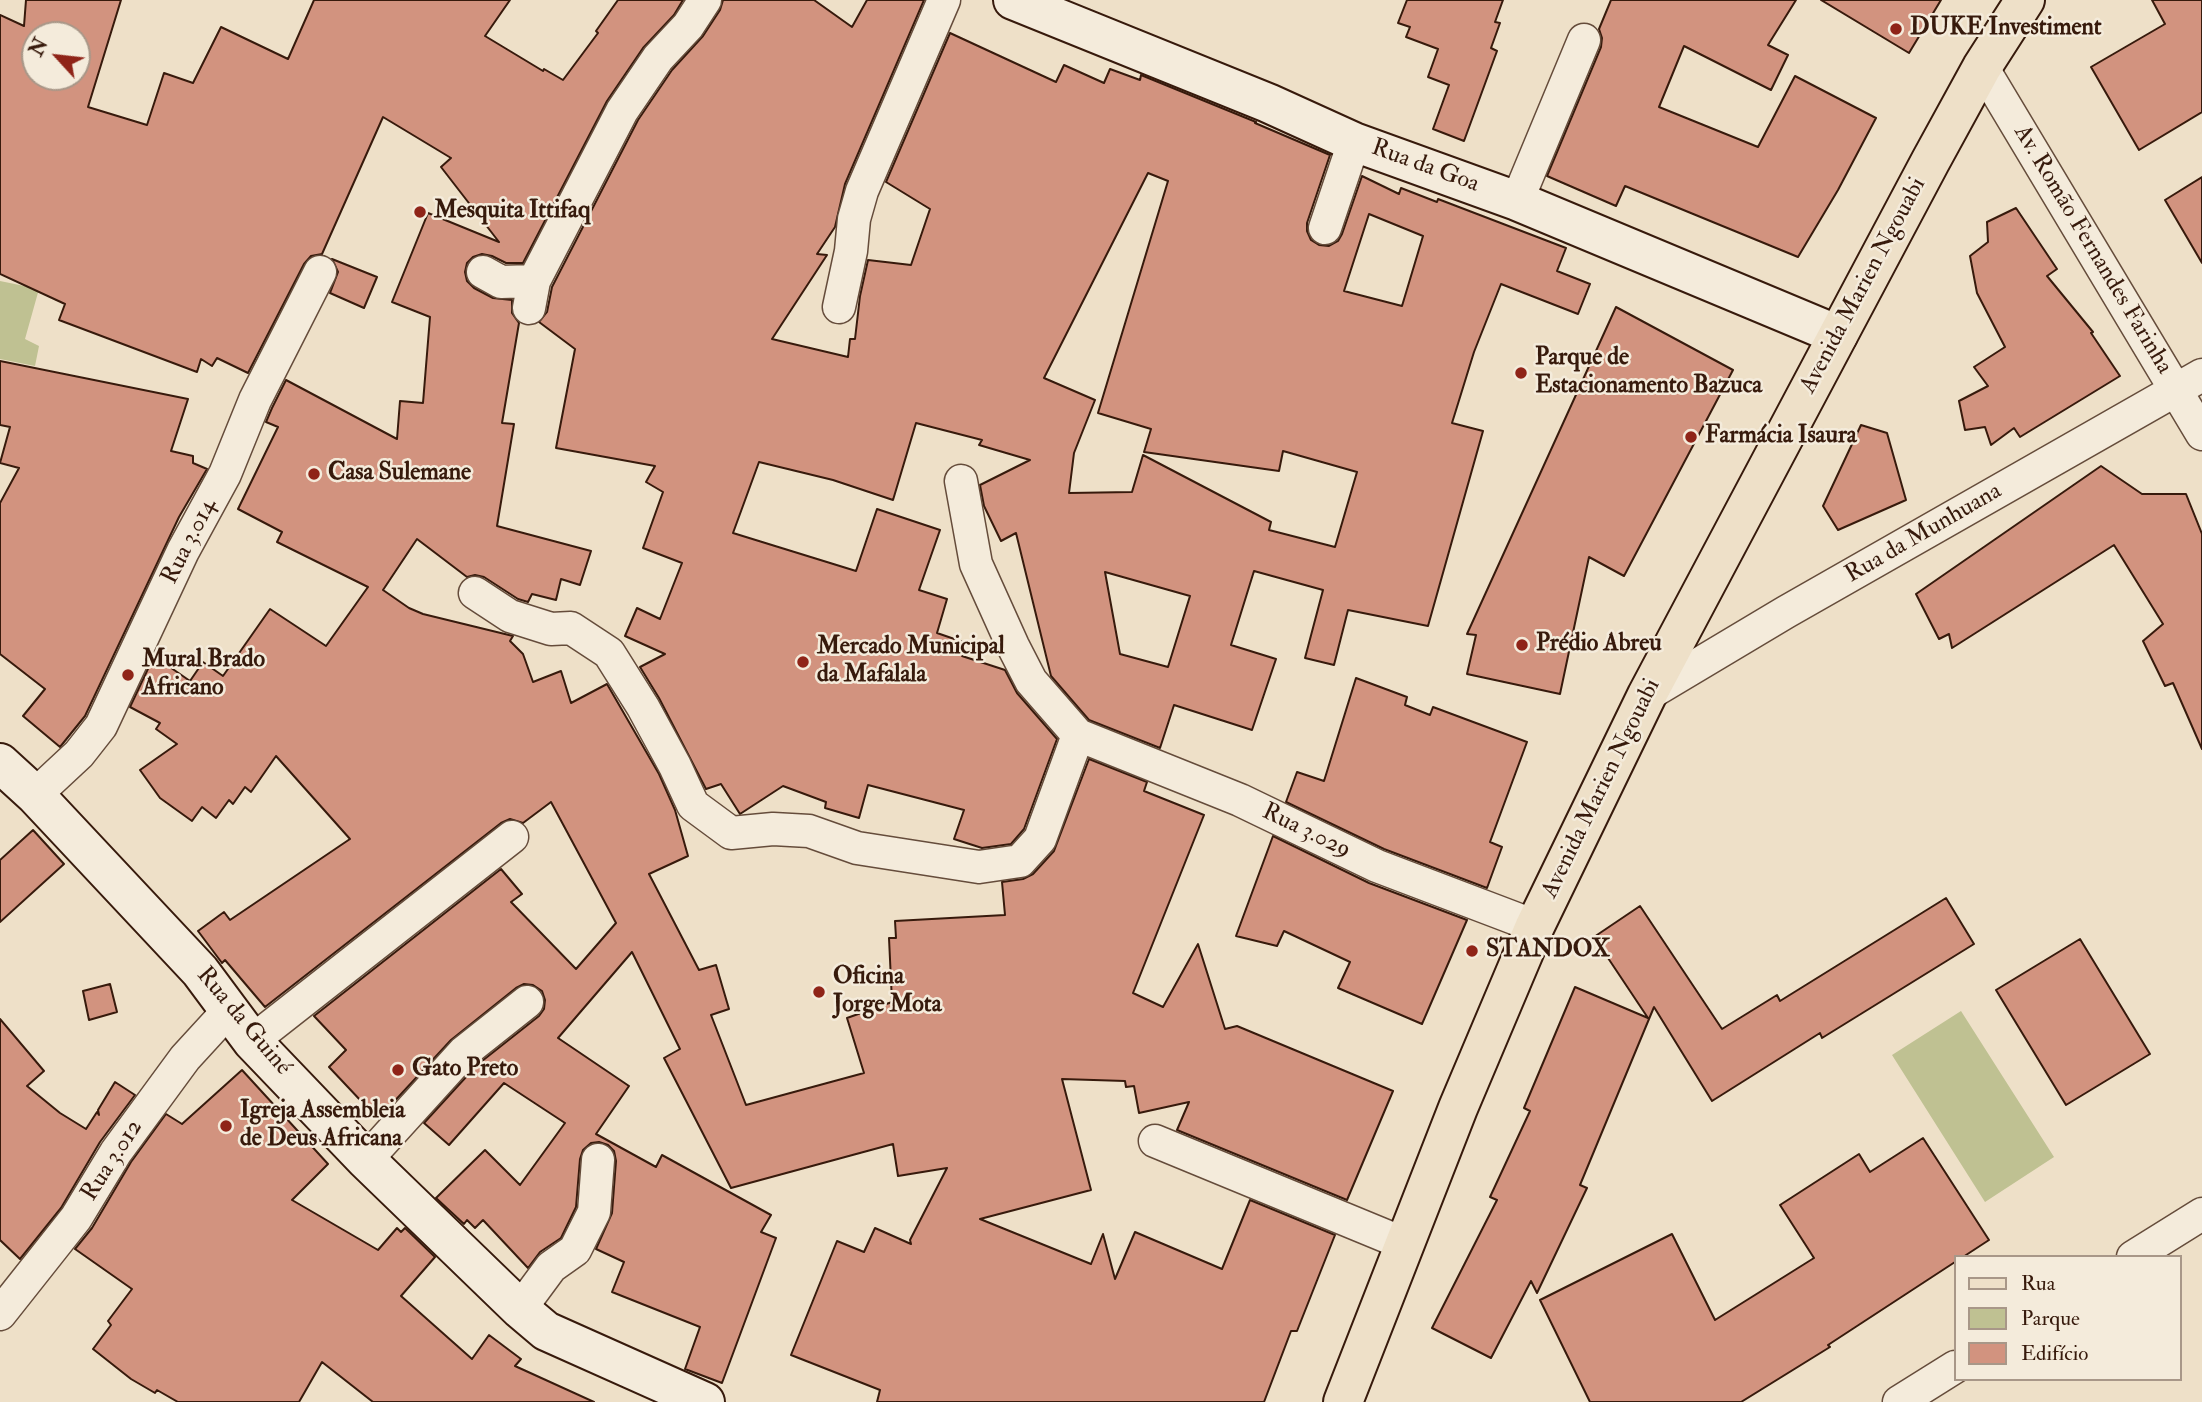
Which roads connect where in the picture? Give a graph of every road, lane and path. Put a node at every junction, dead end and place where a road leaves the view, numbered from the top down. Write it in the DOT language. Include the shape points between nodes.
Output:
graph roads {
  1 [pos="705,0"];
  2 [pos="944,0"];
  3 [pos="1013,0"];
  4 [pos="2025,0"];
  5 [pos="1584,40"];
  6 [pos="1982,67"];
  7 [pos="1354,142"];
  8 [pos="1517,201"];
  9 [pos="1325,228"];
  10 [pos="320,272"];
  11 [pos="483,272"];
  12 [pos="839,307"];
  13 [pos="1838,335"];
  14 [pos="2189,383"];
  15 [pos="2202,434"];
  16 [pos="961,481"];
  17 [pos="475,593"];
  18 [pos="1647,695"];
  19 [pos="1078,735"];
  20 [pos="0,763"];
  21 [pos="35,795"];
  22 [pos="512,837"];
  23 [pos="1535,926"];
  24 [pos="527,1002"];
  25 [pos="229,1010"];
  26 [pos="253,1041"];
  27 [pos="1155,1140"];
  28 [pos="366,1160"];
  29 [pos="598,1160"];
  30 [pos="2202,1214"];
  31 [pos="1405,1244"];
  32 [pos="2136,1255"];
  33 [pos="520,1309"];
  34 [pos="0,1314"];
  35 [pos="1954,1368"];
  36 [pos="705,1402"];
  37 [pos="1343,1402"];
  38 [pos="1899,1402"];
  1 -- 11 [label="street" via="622,111 531,295"];
  2 -- 12 [label="street" via="862,191"];
  3 -- 7 [label="street, Rua da Goa"];
  4 -- 6 [label="main road, Avenida Marien Ngouabi"];
  5 -- 8 [label="street"];
  6 -- 13 [label="main road, Avenida Marien Ngouabi"];
  6 -- 14 [label="street, Av. Romão Fernandes Farinha"];
  7 -- 8 [label="street, Rua da Goa"];
  7 -- 9 [label="street"];
  8 -- 13 [label="street, Rua da Goa"];
  10 -- 21 [label="street, Rua 3.014" via="101,726"];
  13 -- 18 [label="main road, Avenida Marien Ngouabi"];
  14 -- 15 [label="street, Av. Romão Fernandes Farinha"];
  14 -- 18 [label="street, Rua da Munhuana"];
  16 -- 19 [label="street" via="976,564 1013,646 1031,681"];
  17 -- 19 [label="street" via="510,616 551,629 570,628 609,653 675,765 693,806 732,833 809,831 857,848 979,867 1020,861 1040,839"];
  18 -- 23 [label="main road, Avenida Marien Ngouabi"];
  19 -- 23 [label="street, Rua 3.029" via="1240,800 1377,866"];
  20 -- 21 [label="street, Rua da Guiné"];
  21 -- 25 [label="street, Rua da Guiné" via="200,971"];
  22 -- 26 [label="street"];
  23 -- 31 [label="main road, Avenida Marien Ngouabi"];
  24 -- 28 [label="street" via="464,1052"];
  25 -- 26 [label="street, Rua da Guiné"];
  25 -- 34 [label="street, Rua 3.012" via="185,1058 116,1152 76,1218"];
  26 -- 28 [label="street, Rua da Guiné"];
  27 -- 31 [label="street"];
  28 -- 33 [label="street, Rua da Guiné"];
  29 -- 33 [label="street" via="594,1212 575,1250 551,1266"];
  30 -- 32 [label="street"];
  31 -- 37 [label="main road, Avenida Marien Ngouabi"];
  33 -- 36 [label="street, Rua da Guiné" via="546,1331"];
  35 -- 38 [label="street"];
}
